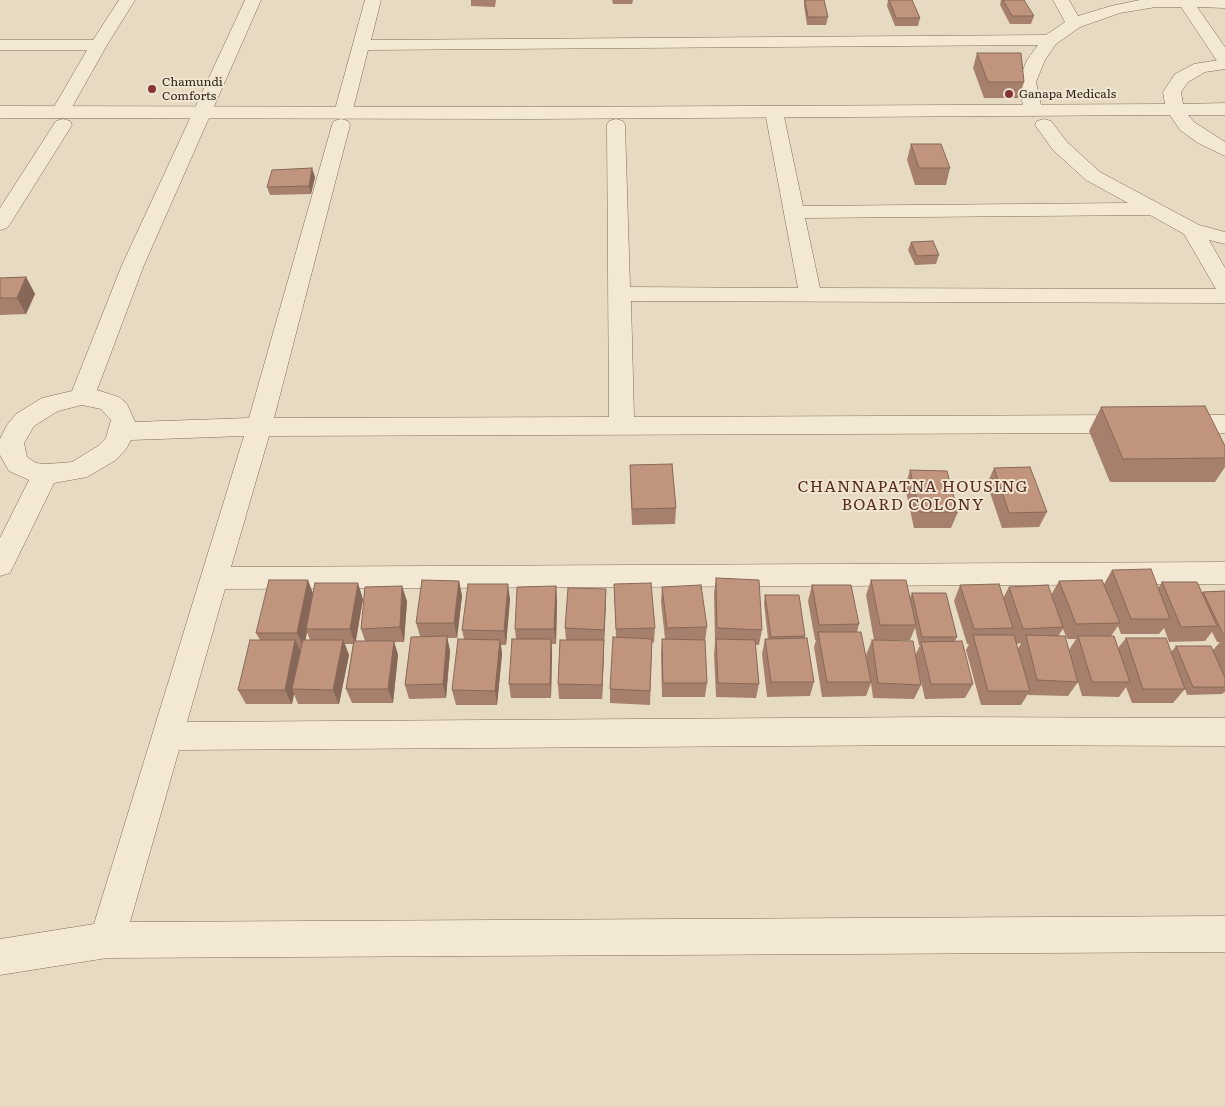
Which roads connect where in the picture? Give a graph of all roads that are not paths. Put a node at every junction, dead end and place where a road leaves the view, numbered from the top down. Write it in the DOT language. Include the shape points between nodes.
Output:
graph roads {
  1 [pos="127,0"];
  2 [pos="253,0"];
  3 [pos="373,0"];
  4 [pos="1061,0"];
  5 [pos="1185,1"];
  6 [pos="1204,1"];
  7 [pos="1225,3"];
  8 [pos="1074,23"];
  9 [pos="1225,34"];
  10 [pos="1050,40"];
  11 [pos="0,45"];
  12 [pos="98,45"];
  13 [pos="361,45"];
  14 [pos="1225,62"];
  15 [pos="1175,109"];
  16 [pos="1225,109"];
  17 [pos="0,112"];
  18 [pos="61,118"];
  19 [pos="776,118"];
  20 [pos="1038,118"];
  21 [pos="199,119"];
  22 [pos="342,119"];
  23 [pos="0,125"];
  24 [pos="616,125"];
  25 [pos="1225,125"];
  26 [pos="1187,126"];
  27 [pos="1225,150"];
  28 [pos="1154,209"];
  29 [pos="794,212"];
  30 [pos="3,213"];
  31 [pos="1192,230"];
  32 [pos="1225,238"];
  33 [pos="1225,286"];
  34 [pos="620,294"];
  35 [pos="810,294"];
  36 [pos="1225,296"];
  37 [pos="82,397"];
  38 [pos="1225,424"];
  39 [pos="622,426"];
  40 [pos="259,427"];
  41 [pos="8,431"];
  42 [pos="122,431"];
  43 [pos="44,474"];
  44 [pos="0,565"];
  45 [pos="1225,573"];
  46 [pos="214,578"];
  47 [pos="1225,732"];
  48 [pos="168,736"];
  49 [pos="1225,934"];
  50 [pos="107,940"];
  51 [pos="0,957"];
  1 -- 12 [label="street"];
  2 -- 21 [label="street"];
  3 -- 13 [label="street"];
  4 -- 8 [label="street"];
  5 -- 6 [label="street"];
  5 -- 8 [label="street" via="1118,9"];
  5 -- 14 [label="street"];
  6 -- 7 [label="street"];
  6 -- 9 [label="street"];
  8 -- 10 [label="street"];
  10 -- 13 [label="street"];
  10 -- 20 [label="street" via="1036,60 1027,82"];
  11 -- 12 [label="street"];
  12 -- 18 [label="street"];
  13 -- 22 [label="street"];
  14 -- 15 [label="street" via="1200,68 1181,78 1172,92"];
  15 -- 16 [label="street"];
  15 -- 20 [label="street"];
  15 -- 26 [label="street"];
  17 -- 18 [label="street"];
  18 -- 21 [label="street"];
  18 -- 23 [label="street"];
  18 -- 30 [label="street"];
  19 -- 20 [label="street"];
  19 -- 22 [label="street"];
  19 -- 24 [label="street"];
  19 -- 29 [label="street"];
  20 -- 26 [label="street"];
  20 -- 28 [label="street" via="1060,146 1093,176"];
  21 -- 22 [label="street"];
  21 -- 37 [label="street" via="132,265"];
  22 -- 24 [label="street"];
  22 -- 40 [label="street"];
  24 -- 34 [label="street"];
  25 -- 26 [label="street"];
  26 -- 27 [label="street"];
  28 -- 29 [label="street"];
  28 -- 31 [label="street"];
  29 -- 35 [label="street"];
  31 -- 32 [label="street"];
  31 -- 33 [label="street"];
  34 -- 35 [label="street"];
  34 -- 39 [label="street"];
  35 -- 36 [label="street"];
  37 -- 41 [label="street" via="51,404"];
  37 -- 42 [label="street" via="110,403 123,420"];
  38 -- 39 [label="street"];
  39 -- 40 [label="street"];
  40 -- 42 [label="street"];
  40 -- 46 [label="street"];
  41 -- 43 [label="street" via="12,454 18,464"];
  42 -- 43 [label="street" via="112,448 94,462 78,470"];
  43 -- 44 [label="street"];
  45 -- 46 [label="street"];
  46 -- 48 [label="street"];
  47 -- 48 [label="street"];
  48 -- 50 [label="street"];
  49 -- 50 [label="street"];
  50 -- 51 [label="street"];
}
